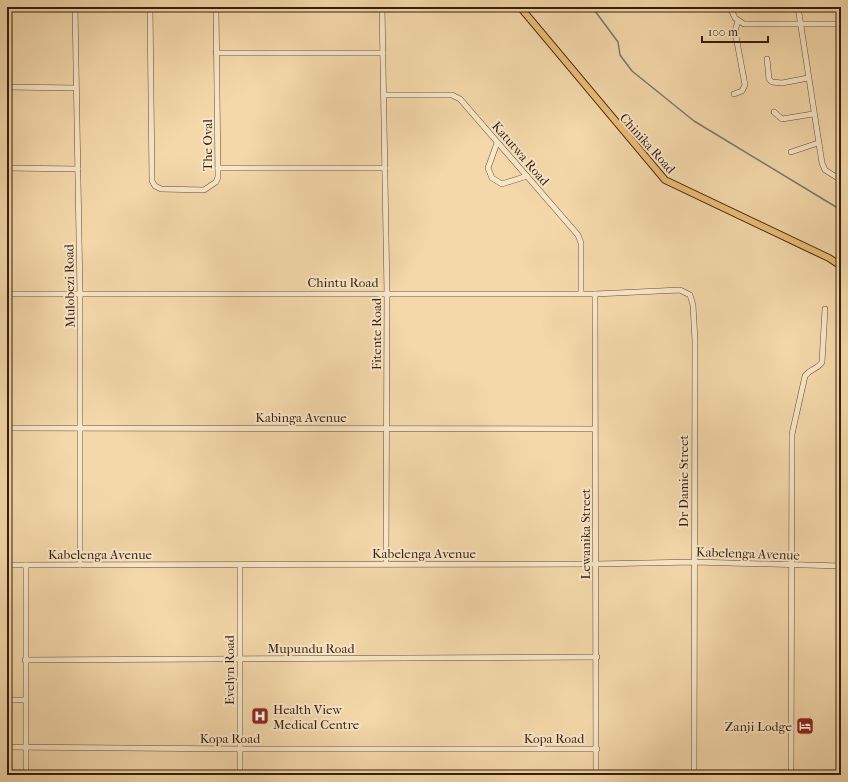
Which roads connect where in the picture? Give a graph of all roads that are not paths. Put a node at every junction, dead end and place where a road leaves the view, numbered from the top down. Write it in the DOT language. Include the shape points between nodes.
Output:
graph roads {
  1 [pos="75,7"];
  2 [pos="150,7"];
  3 [pos="216,7"];
  4 [pos="382,7"];
  5 [pos="520,7"];
  6 [pos="730,7"];
  7 [pos="798,7"];
  8 [pos="738,21"];
  9 [pos="800,24"];
  10 [pos="841,24"];
  11 [pos="216,53"];
  12 [pos="382,53"];
  13 [pos="767,59"];
  14 [pos="808,78"];
  15 [pos="7,87"];
  16 [pos="76,88"];
  17 [pos="734,94"];
  18 [pos="384,95"];
  19 [pos="774,112"];
  20 [pos="813,114"];
  21 [pos="818,142"];
  22 [pos="497,143"];
  23 [pos="791,152"];
  24 [pos="7,168"];
  25 [pos="218,168"];
  26 [pos="385,168"];
  27 [pos="78,169"];
  28 [pos="527,176"];
  29 [pos="841,180"];
  30 [pos="841,266"];
  31 [pos="680,290"];
  32 [pos="387,293"];
  33 [pos="581,293"];
  34 [pos="7,294"];
  35 [pos="80,294"];
  36 [pos="595,294"];
  37 [pos="825,309"];
  38 [pos="7,428"];
  39 [pos="80,428"];
  40 [pos="387,428"];
  41 [pos="595,429"];
  42 [pos="694,562"];
  43 [pos="386,564"];
  44 [pos="596,564"];
  45 [pos="7,565"];
  46 [pos="26,565"];
  47 [pos="80,565"];
  48 [pos="240,565"];
  49 [pos="792,566"];
  50 [pos="841,566"];
  51 [pos="597,657"];
  52 [pos="25,660"];
  53 [pos="240,660"];
  54 [pos="7,700"];
  55 [pos="25,700"];
  56 [pos="7,747"];
  57 [pos="26,748"];
  58 [pos="240,749"];
  59 [pos="597,749"];
  60 [pos="26,775"];
  61 [pos="240,775"];
  62 [pos="596,775"];
  63 [pos="694,775"];
  64 [pos="790,775"];
  1 -- 16 [label="street, Mulobezi Road"];
  2 -- 25 [label="street, The Oval" via="152,181 161,189 204,190 216,182"];
  3 -- 11 [label="street, The Oval"];
  4 -- 12 [label="street, Fitente Road"];
  5 -- 30 [label="main road, Chinika Road" via="665,180"];
  6 -- 8 [label="street"];
  7 -- 9 [label="street"];
  8 -- 9 [label="street" via="748,25"];
  8 -- 17 [label="street" via="735,31 745,85"];
  9 -- 10 [label="street"];
  9 -- 14 [label="street"];
  11 -- 12 [label="street"];
  11 -- 25 [label="street, The Oval"];
  12 -- 18 [label="street, Fitente Road"];
  13 -- 14 [label="street" via="769,79 772,82 782,83"];
  14 -- 20 [label="street"];
  15 -- 16 [label="street"];
  16 -- 27 [label="street, Mulobezi Road"];
  18 -- 22 [label="street, Katutwa Road" via="457,96"];
  18 -- 26 [label="street, Fitente Road"];
  19 -- 20 [label="street" via="782,119"];
  20 -- 21 [label="street"];
  21 -- 23 [label="street"];
  21 -- 29 [label="street" via="823,168"];
  22 -- 28 [label="street, Katutwa Road"];
  22 -- 28 [label="street" via="488,168 492,178 502,184"];
  24 -- 27 [label="street"];
  25 -- 26 [label="street"];
  26 -- 32 [label="street, Fitente Road"];
  27 -- 35 [label="street, Mulobezi Road"];
  28 -- 33 [label="street, Katutwa Road" via="578,235 581,243"];
  31 -- 36 [label="street, Chintu Road"];
  31 -- 42 [label="street, Dr Damie Street" via="692,299 695,341"];
  32 -- 33 [label="street, Chintu Road"];
  32 -- 35 [label="street, Chintu Road"];
  32 -- 40 [label="street, Fitente Road"];
  33 -- 36 [label="street, Chintu Road"];
  34 -- 35 [label="street, Chintu Road"];
  35 -- 39 [label="street, Mulobezi Road"];
  36 -- 41 [label="street, Lewanika Street"];
  37 -- 49 [label="street" via="822,362 805,376 792,430"];
  38 -- 39 [label="street, Kabinga Avenue"];
  39 -- 40 [label="street, Kabinga Avenue"];
  39 -- 47 [label="street, Mulobezi Road"];
  40 -- 41 [label="street, Kabinga Avenue"];
  40 -- 43 [label="street, Fitente Road"];
  41 -- 44 [label="street, Lewanika Street"];
  42 -- 44 [label="street, Kabelenga Avenue"];
  42 -- 49 [label="street, Kabelenga Avenue"];
  42 -- 63 [label="street, Dr Damie Street"];
  43 -- 44 [label="street, Kabelenga Avenue"];
  43 -- 48 [label="street, Kabelenga Avenue"];
  44 -- 51 [label="street, Lewanika Street"];
  45 -- 46 [label="street, Kabelenga Avenue"];
  46 -- 47 [label="street, Kabelenga Avenue"];
  46 -- 52 [label="street"];
  47 -- 48 [label="street, Kabelenga Avenue"];
  48 -- 53 [label="street, Evelyn Road"];
  49 -- 50 [label="street, Kabelenga Avenue"];
  49 -- 64 [label="street"];
  51 -- 53 [label="street, Mupundu Road"];
  51 -- 59 [label="street, Lewanika Street"];
  52 -- 53 [label="street, Mupundu Road"];
  52 -- 55 [label="street"];
  53 -- 58 [label="street, Evelyn Road"];
  54 -- 55 [label="street"];
  55 -- 57 [label="street"];
  56 -- 57 [label="street, Kopa Road"];
  57 -- 58 [label="street, Kopa Road"];
  57 -- 60 [label="street"];
  58 -- 59 [label="street, Kopa Road"];
  58 -- 61 [label="street, Evelyn Road"];
  59 -- 62 [label="street, Lewanika Street"];
}
